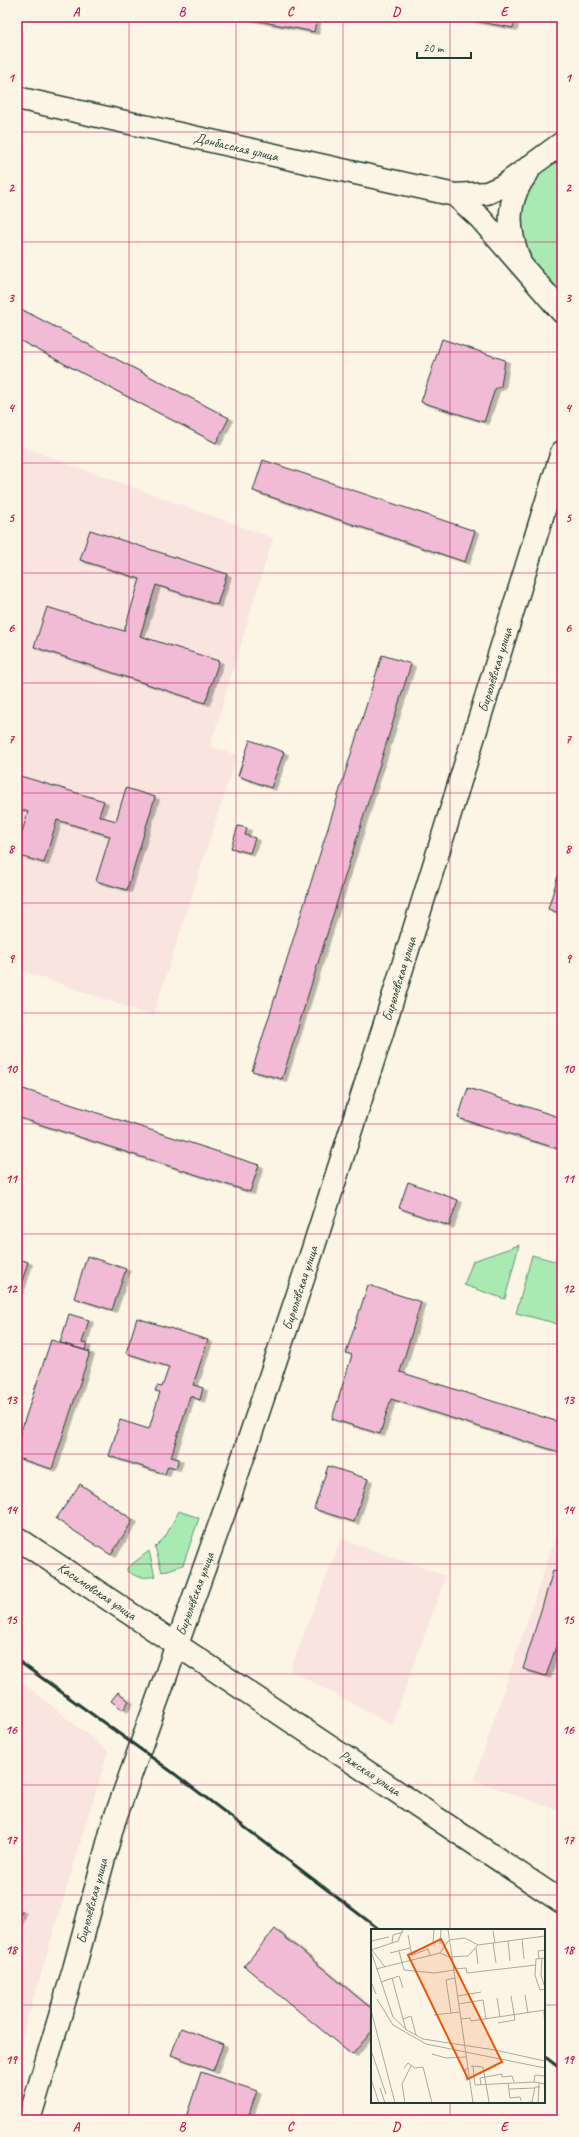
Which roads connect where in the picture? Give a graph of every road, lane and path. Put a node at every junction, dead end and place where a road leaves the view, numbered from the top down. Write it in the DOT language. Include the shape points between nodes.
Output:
graph roads {
  1 [pos="17,98"];
  2 [pos="562,143"];
  3 [pos="538,160"];
  4 [pos="455,195"];
  5 [pos="523,269"];
  6 [pos="562,312"];
  7 [pos="562,452"];
  8 [pos="17,1538"];
  9 [pos="176,1645"];
  10 [pos="562,1902"];
  11 [pos="29,2120"];
  1 -- 4 [label="street, Донбасская улица"];
  2 -- 3 [label="street"];
  3 -- 4 [label="street" via="503,186 487,193"];
  3 -- 5 [label="street" via="520,181 510,210 509,222 513,243"];
  4 -- 5 [label="street" via="480,218"];
  5 -- 6 [label="street"];
  7 -- 9 [label="street, Бирюлёвская улица" via="312,1252 231,1493"];
  8 -- 9 [label="street, Касимовская улица"];
  9 -- 10 [label="street, Ряжская улица"];
  9 -- 11 [label="street, Бирюлёвская улица" via="114,1821"];
}
